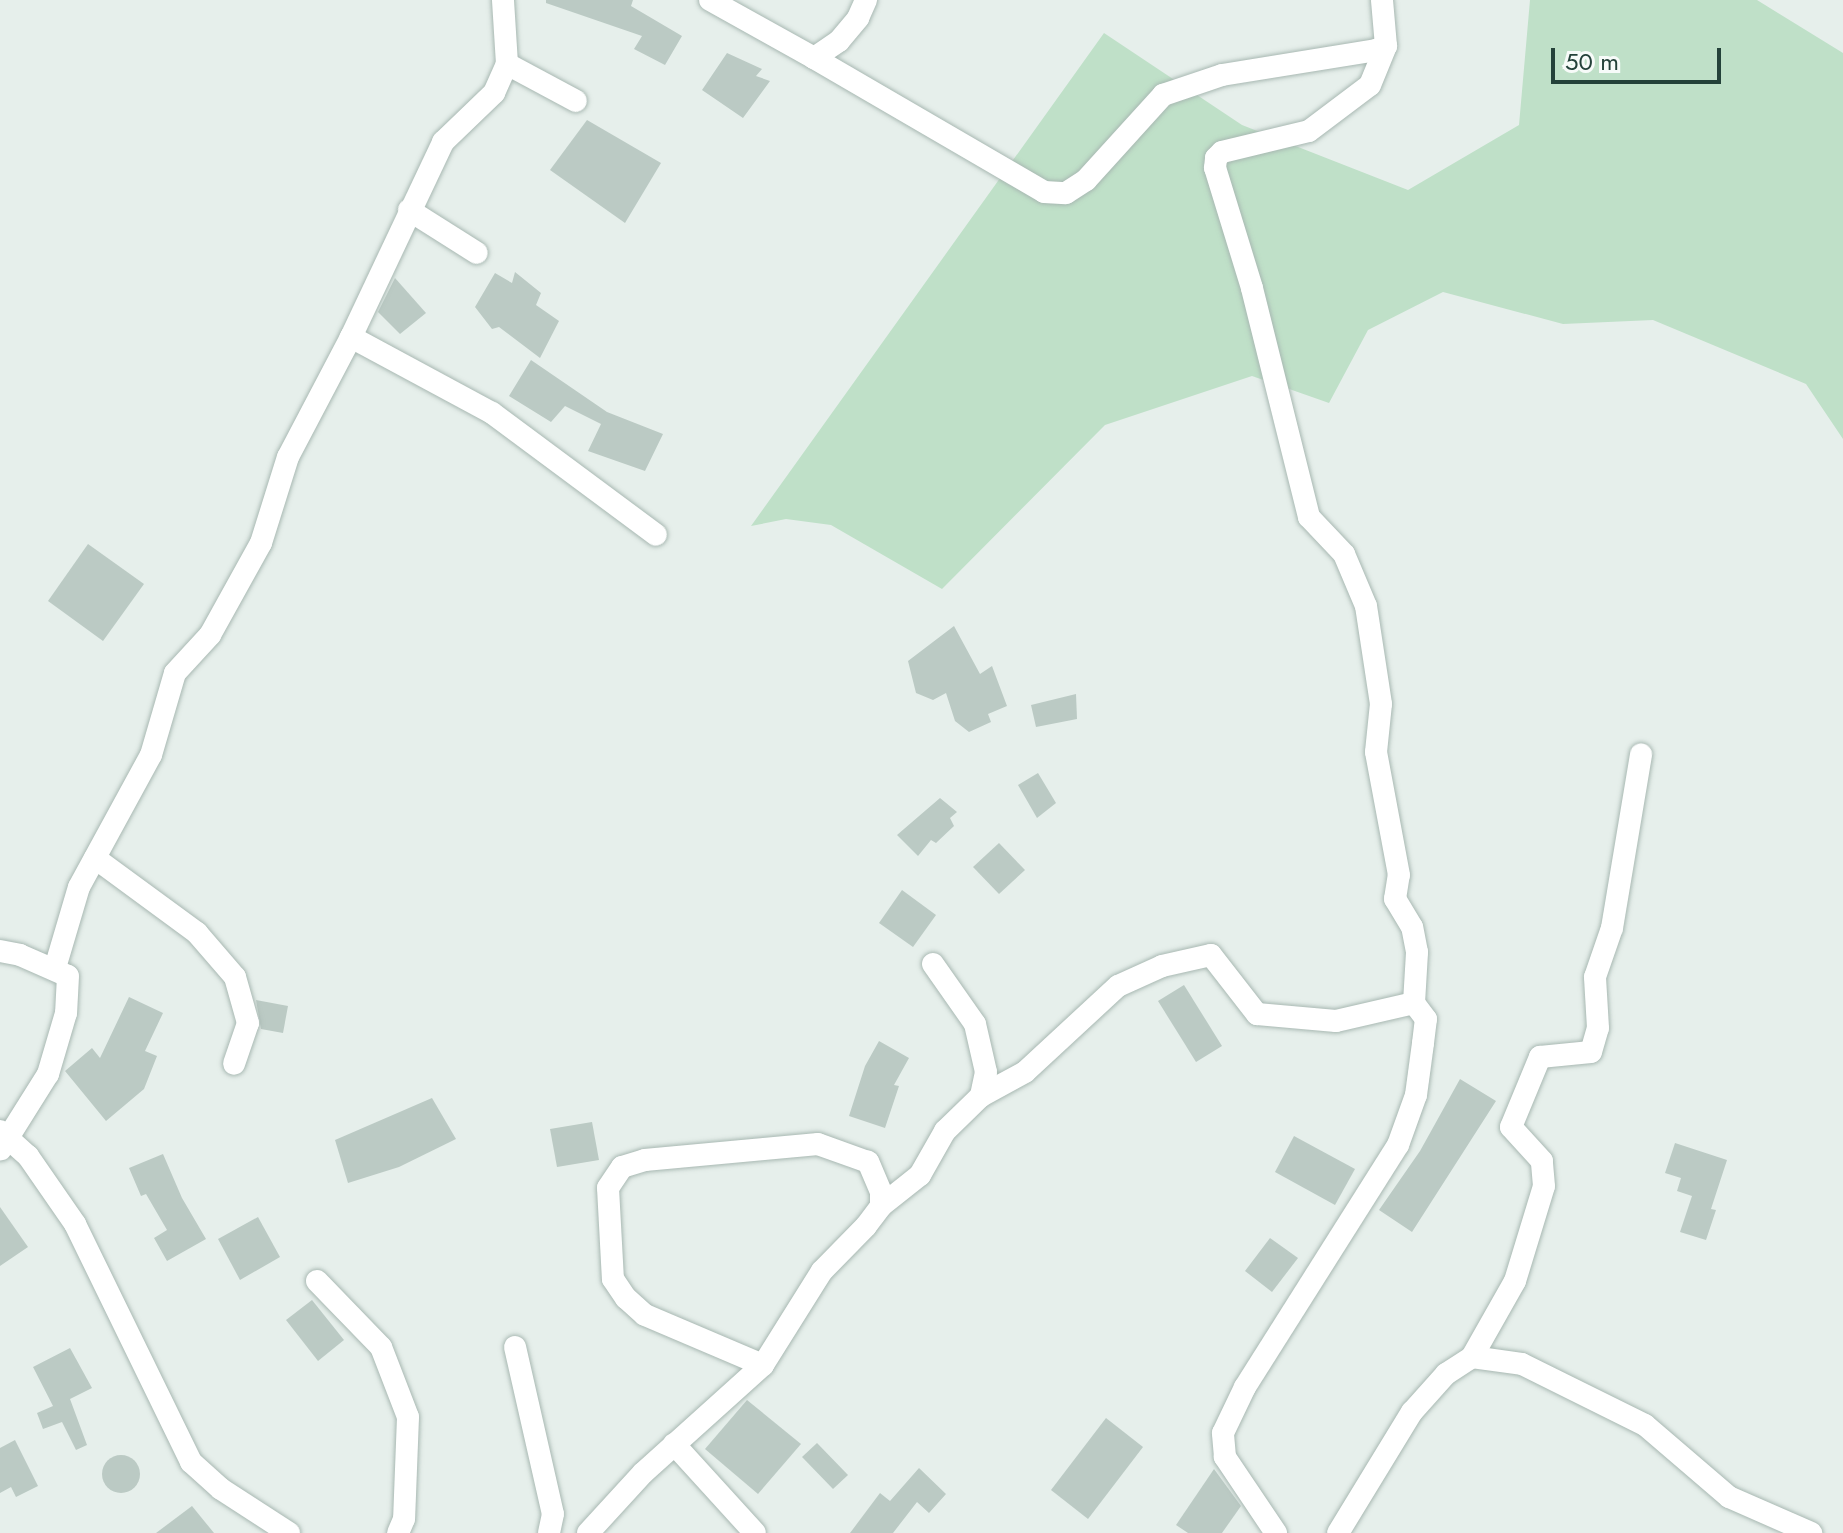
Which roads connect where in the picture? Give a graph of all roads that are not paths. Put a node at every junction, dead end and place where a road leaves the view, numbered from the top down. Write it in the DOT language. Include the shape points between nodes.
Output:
graph roads {
  1 [pos="503,0"];
  2 [pos="710,0"];
  3 [pos="866,0"];
  4 [pos="1382,0"];
  5 [pos="1386,46"];
  6 [pos="814,58"];
  7 [pos="507,64"];
  8 [pos="576,101"];
  9 [pos="409,210"];
  10 [pos="477,253"];
  11 [pos="351,337"];
  12 [pos="656,535"];
  13 [pos="1641,754"];
  14 [pos="95,858"];
  15 [pos="0,951"];
  16 [pos="933,964"];
  17 [pos="55,968"];
  18 [pos="1414,1003"];
  19 [pos="234,1064"];
  20 [pos="981,1096"];
  21 [pos="3,1140"];
  22 [pos="881,1206"];
  23 [pos="317,1281"];
  24 [pos="515,1347"];
  25 [pos="1472,1357"];
  26 [pos="763,1365"];
  27 [pos="674,1444"];
  28 [pos="289,1533"];
  29 [pos="398,1533"];
  30 [pos="549,1533"];
  31 [pos="588,1533"];
  32 [pos="755,1533"];
  33 [pos="1276,1533"];
  34 [pos="1338,1533"];
  35 [pos="1811,1533"];
  1 -- 7 [label="street"];
  2 -- 6 [label="street"];
  3 -- 6 [label="street" via="839,41"];
  4 -- 5 [label="street"];
  5 -- 6 [label="street" via="1222,75 1163,95 1086,180 1066,193 1044,192"];
  5 -- 18 [label="street" via="1370,85 1309,131 1222,152 1215,168 1252,288 1309,517 1344,554 1366,606 1381,704 1376,752 1399,875 1395,899 1412,927 1417,952"];
  7 -- 8 [label="street"];
  7 -- 9 [label="street" via="494,93 443,142"];
  9 -- 10 [label="street"];
  9 -- 11 [label="street"];
  11 -- 12 [label="street" via="492,413"];
  11 -- 14 [label="street" via="288,457 261,543 210,635 175,673 151,755"];
  13 -- 25 [label="street" via="1612,928 1595,977 1598,1028 1591,1052 1540,1057 1511,1127 1542,1161 1544,1186 1515,1281"];
  14 -- 17 [label="street" via="79,887"];
  14 -- 19 [label="street" via="197,933 235,977 248,1023"];
  15 -- 17 [label="street"];
  16 -- 20 [label="street" via="975,1024 986,1072"];
  17 -- 21 [label="street" via="68,976 66,1013 48,1074"];
  18 -- 20 [label="street" via="1336,1021 1257,1014 1211,955 1162,966 1118,986 1025,1072"];
  18 -- 33 [label="street" via="1426,1019 1416,1095 1398,1145 1245,1387 1223,1433 1225,1457"];
  20 -- 22 [label="street" via="945,1131 920,1175"];
  21 -- 28 [label="street" via="75,1224 191,1462 221,1489"];
  22 -- 26 [label="street" via="822,1271"];
  22 -- 26 [label="street" via="868,1162 818,1144 645,1160 622,1167 608,1188 613,1279 626,1298 645,1315"];
  23 -- 29 [label="street" via="381,1347 408,1417 404,1519"];
  24 -- 30 [label="street" via="553,1514"];
  25 -- 34 [label="street" via="1446,1374 1412,1412"];
  25 -- 35 [label="street" via="1522,1364 1645,1425 1729,1497"];
  26 -- 27 [label="street"];
  27 -- 31 [label="street"];
  27 -- 32 [label="street"];
}
